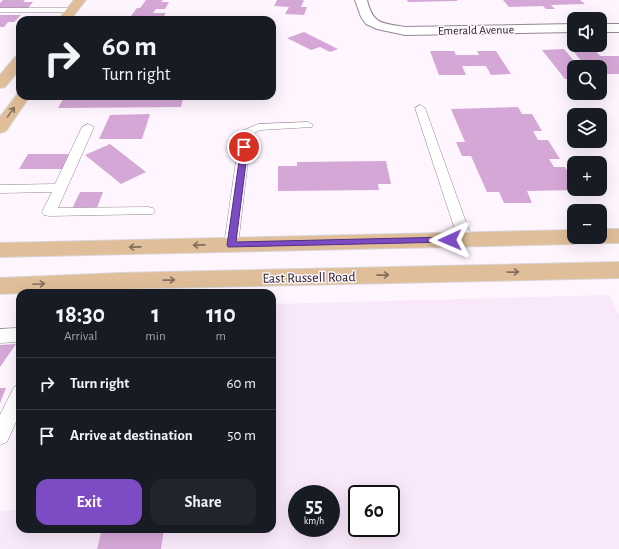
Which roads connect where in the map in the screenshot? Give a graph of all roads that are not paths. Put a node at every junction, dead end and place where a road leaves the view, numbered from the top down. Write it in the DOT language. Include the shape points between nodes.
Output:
graph roads {
  1 [pos="80,0"];
  2 [pos="361,0"];
  3 [pos="0,10"];
  4 [pos="71,10"];
  5 [pos="67,16"];
  6 [pos="567,28"];
  7 [pos="607,28"];
  8 [pos="619,28"];
  9 [pos="16,65"];
  10 [pos="0,84"];
  11 [pos="20,100"];
  12 [pos="420,108"];
  13 [pos="308,126"];
  14 [pos="88,127"];
  15 [pos="0,128"];
  16 [pos="59,188"];
  17 [pos="0,189"];
  18 [pos="148,211"];
  19 [pos="607,236"];
  20 [pos="619,236"];
  21 [pos="567,237"];
  22 [pos="546,238"];
  23 [pos="465,239"];
  24 [pos="231,245"];
  25 [pos="0,250"];
  26 [pos="619,270"];
  27 [pos="560,271"];
  28 [pos="0,286"];
  29 [pos="67,288"];
  30 [pos="16,335"];
  31 [pos="0,336"];
  32 [pos="16,402"];
  33 [pos="0,436"];
  1 -- 4 [label="main road"];
  2 -- 6 [label="street, Emerald Avenue" via="364,14 369,21 379,26 406,31"];
  3 -- 4 [label="lane"];
  4 -- 5 [label="main road"];
  7 -- 8 [label="street"];
  9 -- 10 [label="main road"];
  15 -- 11 [label="main road, one-way"];
  12 -- 23 [label="lane"];
  13 -- 24 [label="lane" via="258,127 246,133"];
  14 -- 16 [label="lane"];
  16 -- 17 [label="lane"];
  16 -- 18 [label="lane" via="49,212"];
  19 -- 20 [label="main road"];
  21 -- 22 [label="main road"];
  22 -- 23 [label="main road"];
  22 -- 27 [label="main road"];
  23 -- 24 [label="main road"];
  24 -- 25 [label="main road, one-way"];
  26 -- 27 [label="main road, East Russell Road"];
  29 -- 27 [label="main road, East Russell Road, one-way"];
  28 -- 29 [label="main road, East Russell Road, one-way"];
  30 -- 31 [label="lane"];
  32 -- 33 [label="lane"];
}
